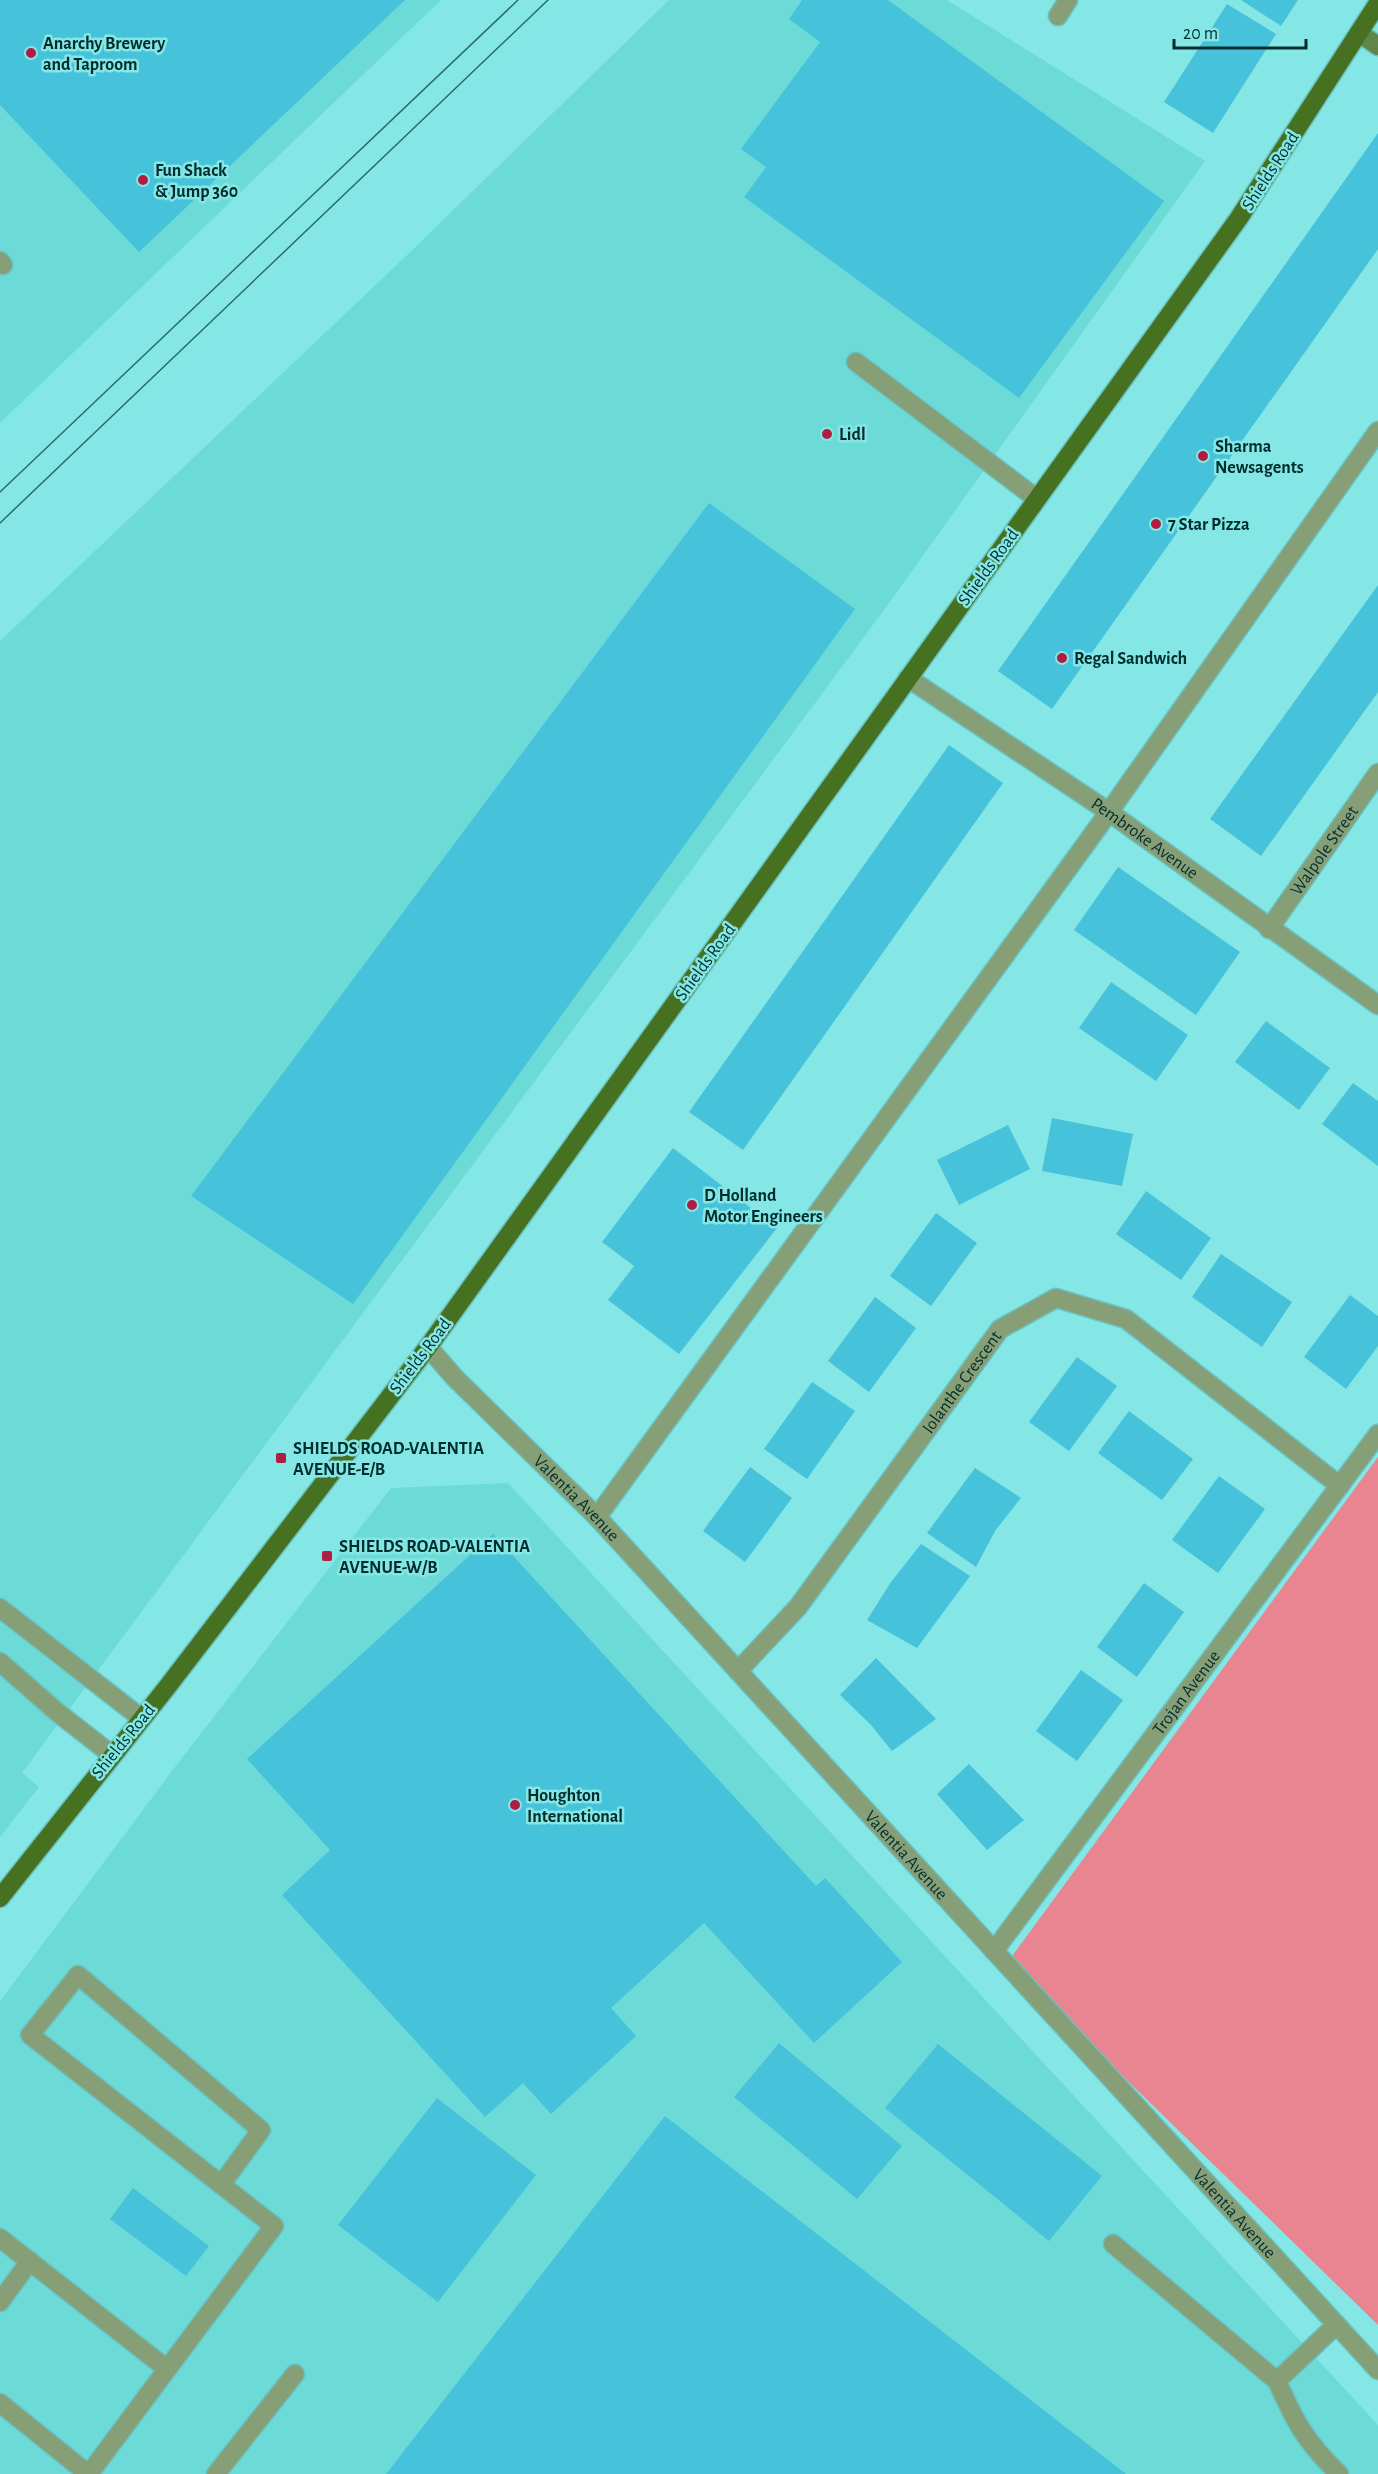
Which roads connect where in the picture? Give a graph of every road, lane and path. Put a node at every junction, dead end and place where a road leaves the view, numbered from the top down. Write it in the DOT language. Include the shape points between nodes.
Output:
graph roads {
  1 [pos="1068,0"];
  2 [pos="1378,3"];
  3 [pos="1058,16"];
  4 [pos="1359,33"];
  5 [pos="1378,46"];
  6 [pos="856,362"];
  7 [pos="1378,431"];
  8 [pos="1037,499"];
  9 [pos="908,678"];
  10 [pos="1378,773"];
  11 [pos="1109,812"];
  12 [pos="1269,929"];
  13 [pos="1378,1005"];
  14 [pos="428,1347"];
  15 [pos="1378,1434"];
  16 [pos="1340,1486"];
  17 [pos="597,1518"];
  18 [pos="0,1608"];
  19 [pos="0,1662"];
  20 [pos="738,1671"];
  21 [pos="141,1718"];
  22 [pos="112,1755"];
  23 [pos="0,1898"];
  24 [pos="994,1951"];
  25 [pos="221,2185"];
  26 [pos="0,2238"];
  27 [pos="1113,2244"];
  28 [pos="30,2261"];
  29 [pos="0,2302"];
  30 [pos="1336,2325"];
  31 [pos="167,2369"];
  32 [pos="1378,2370"];
  33 [pos="295,2374"];
  34 [pos="1277,2381"];
  35 [pos="0,2403"];
  36 [pos="88,2474"];
  37 [pos="216,2474"];
  38 [pos="1339,2474"];
  1 -- 3 [label="street"];
  2 -- 4 [label="main road, Shields Road"];
  4 -- 5 [label="street"];
  4 -- 8 [label="main road, Shields Road" via="1239,218"];
  6 -- 8 [label="street"];
  7 -- 11 [label="street"];
  8 -- 9 [label="main road, Shields Road"];
  9 -- 11 [label="street, Pembroke Avenue"];
  9 -- 14 [label="main road, Shields Road"];
  10 -- 12 [label="street, Walpole Street"];
  11 -- 12 [label="street, Pembroke Avenue"];
  11 -- 17 [label="street"];
  12 -- 13 [label="street, Pembroke Avenue"];
  14 -- 17 [label="street, Valentia Avenue"];
  14 -- 21 [label="main road, Shields Road"];
  15 -- 16 [label="street, Trojan Avenue"];
  16 -- 20 [label="street, Iolanthe Crescent" via="1126,1319 1056,1299 1000,1329 798,1607"];
  16 -- 24 [label="street, Trojan Avenue"];
  17 -- 20 [label="street, Valentia Avenue"];
  18 -- 21 [label="street"];
  19 -- 22 [label="street"];
  20 -- 24 [label="street, Valentia Avenue"];
  21 -- 22 [label="main road, Shields Road"];
  22 -- 23 [label="main road, Shields Road"];
  24 -- 30 [label="street, Valentia Avenue"];
  25 -- 25 [label="street" via="30,2035 78,1975 261,2130"];
  25 -- 31 [label="street" via="274,2226"];
  26 -- 28 [label="street"];
  27 -- 34 [label="street"];
  28 -- 29 [label="street"];
  28 -- 31 [label="street"];
  30 -- 32 [label="street, Valentia Avenue"];
  30 -- 34 [label="street"];
  31 -- 36 [label="street"];
  33 -- 37 [label="street"];
  34 -- 38 [label="street" via="1295,2423"];
  35 -- 36 [label="street"];
}
